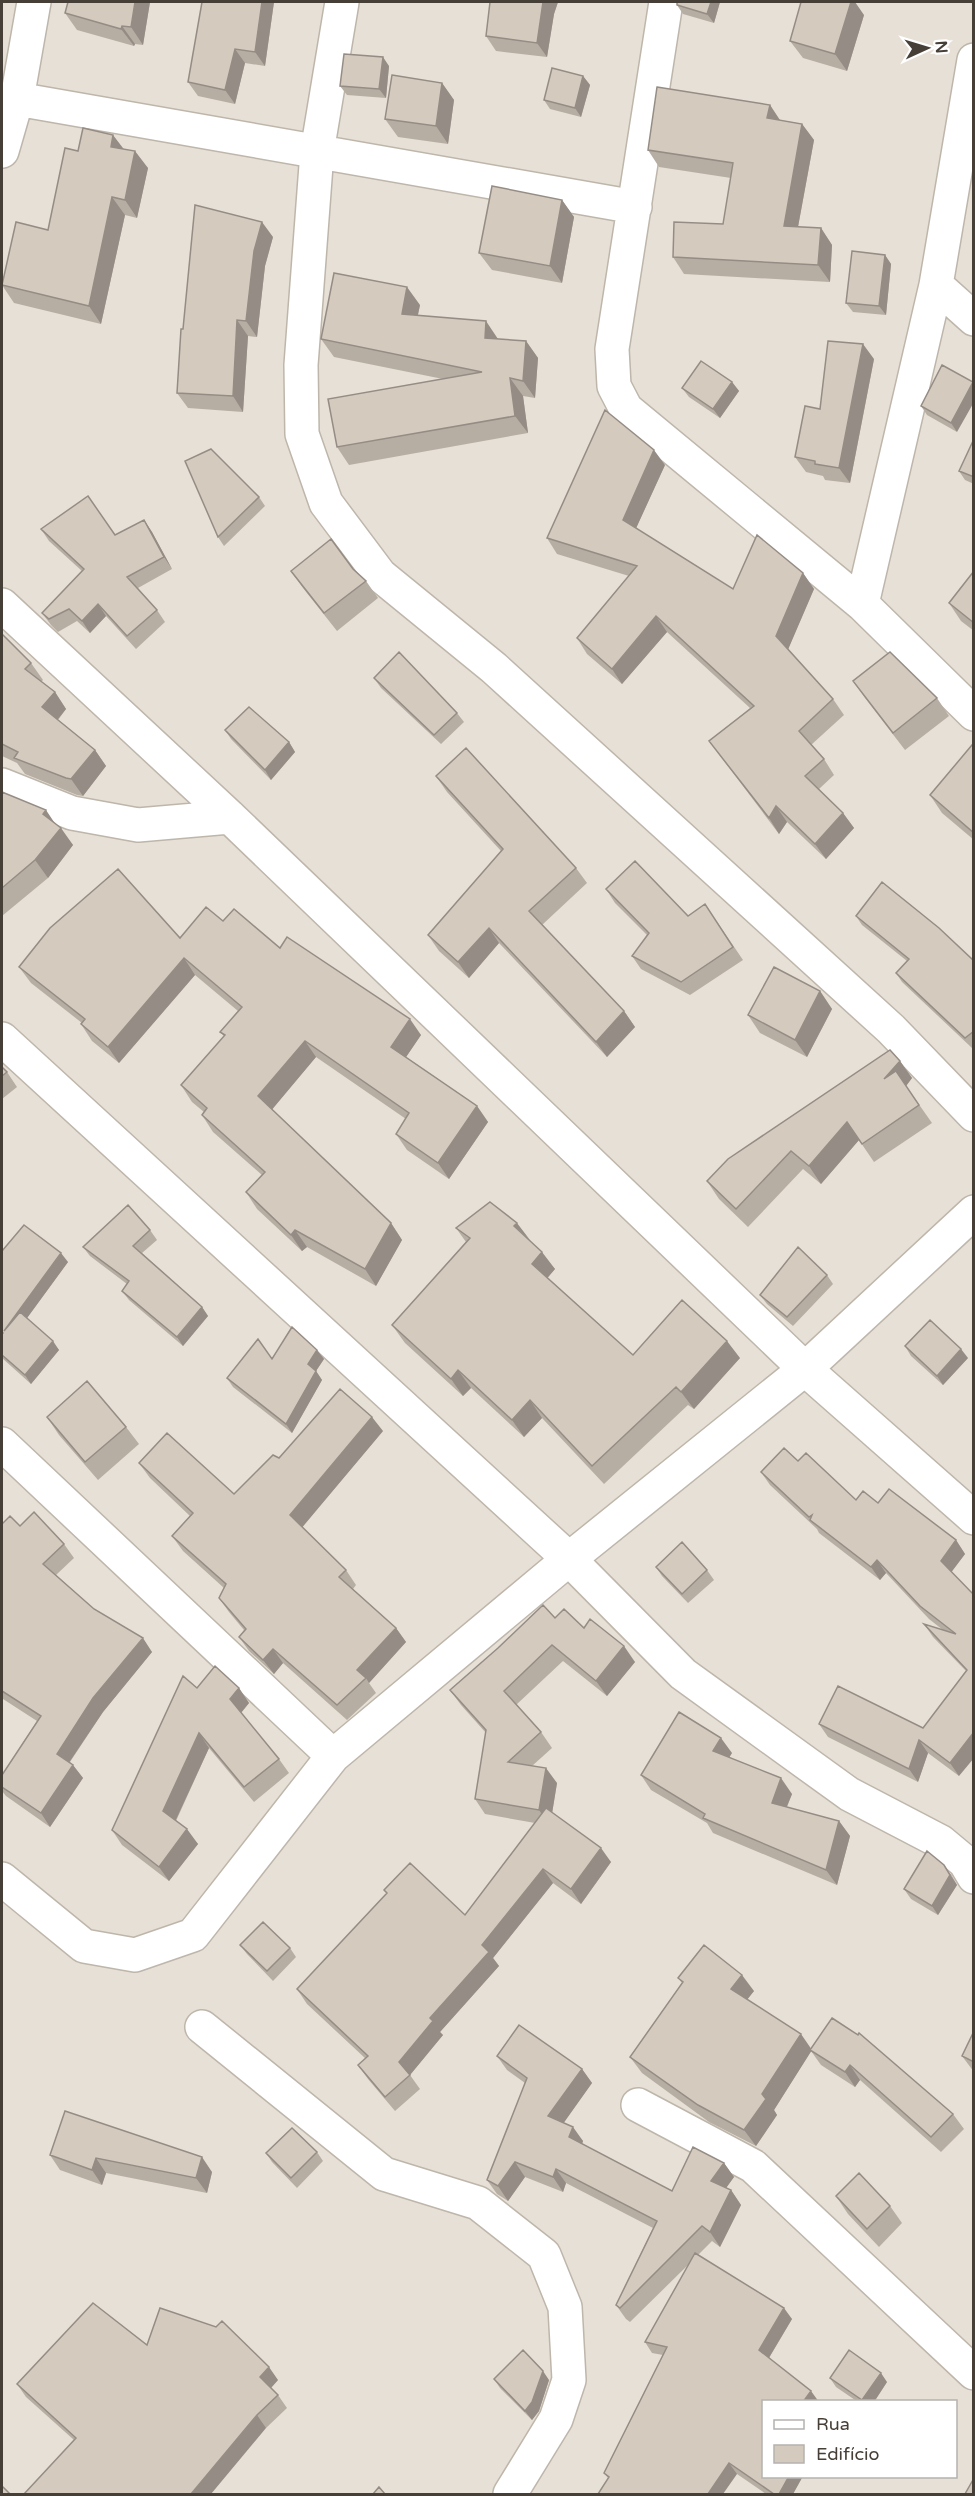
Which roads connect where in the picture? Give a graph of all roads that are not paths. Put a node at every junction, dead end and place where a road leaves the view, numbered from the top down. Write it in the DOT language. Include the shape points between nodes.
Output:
graph roads {
  1 [pos="34,2"];
  2 [pos="342,2"];
  3 [pos="666,2"];
  4 [pos="974,60"];
  5 [pos="17,99"];
  6 [pos="2,151"];
  7 [pos="317,152"];
  8 [pos="635,207"];
  9 [pos="936,285"];
  10 [pos="974,319"];
  11 [pos="862,604"];
  12 [pos="2,605"];
  13 [pos="974,714"];
  14 [pos="2,784"];
  15 [pos="230,817"];
  16 [pos="2,1039"];
  17 [pos="974,1115"];
  18 [pos="974,1212"];
  19 [pos="805,1369"];
  20 [pos="2,1444"];
  21 [pos="974,1518"];
  22 [pos="568,1559"];
  23 [pos="333,1756"];
  24 [pos="974,1877"];
  25 [pos="2,1879"];
  26 [pos="202,2027"];
  27 [pos="638,2105"];
  28 [pos="974,2373"];
  29 [pos="510,2494"];
  1 -- 5 [label="street"];
  2 -- 7 [label="street"];
  3 -- 8 [label="street"];
  4 -- 9 [label="street"];
  5 -- 6 [label="street"];
  5 -- 7 [label="street"];
  7 -- 8 [label="street"];
  7 -- 17 [label="street" via="300,365 302,434 326,503 380,575 494,668 891,1029"];
  8 -- 11 [label="street" via="612,349 614,386 626,409"];
  9 -- 10 [label="street"];
  9 -- 11 [label="street"];
  11 -- 13 [label="street"];
  12 -- 15 [label="street"];
  14 -- 15 [label="street" via="72,813 138,825"];
  15 -- 19 [label="street"];
  16 -- 22 [label="street"];
  18 -- 19 [label="street"];
  19 -- 21 [label="street"];
  19 -- 22 [label="street"];
  20 -- 23 [label="street"];
  22 -- 23 [label="street"];
  22 -- 24 [label="street" via="683,1674 849,1794 941,1842 965,1862"];
  23 -- 25 [label="street" via="194,1935 135,1956 84,1946"];
  26 -- 29 [label="street" via="384,2174 478,2203 544,2255 565,2307 569,2380 556,2419"];
  27 -- 28 [label="street" via="753,2166"];
}
